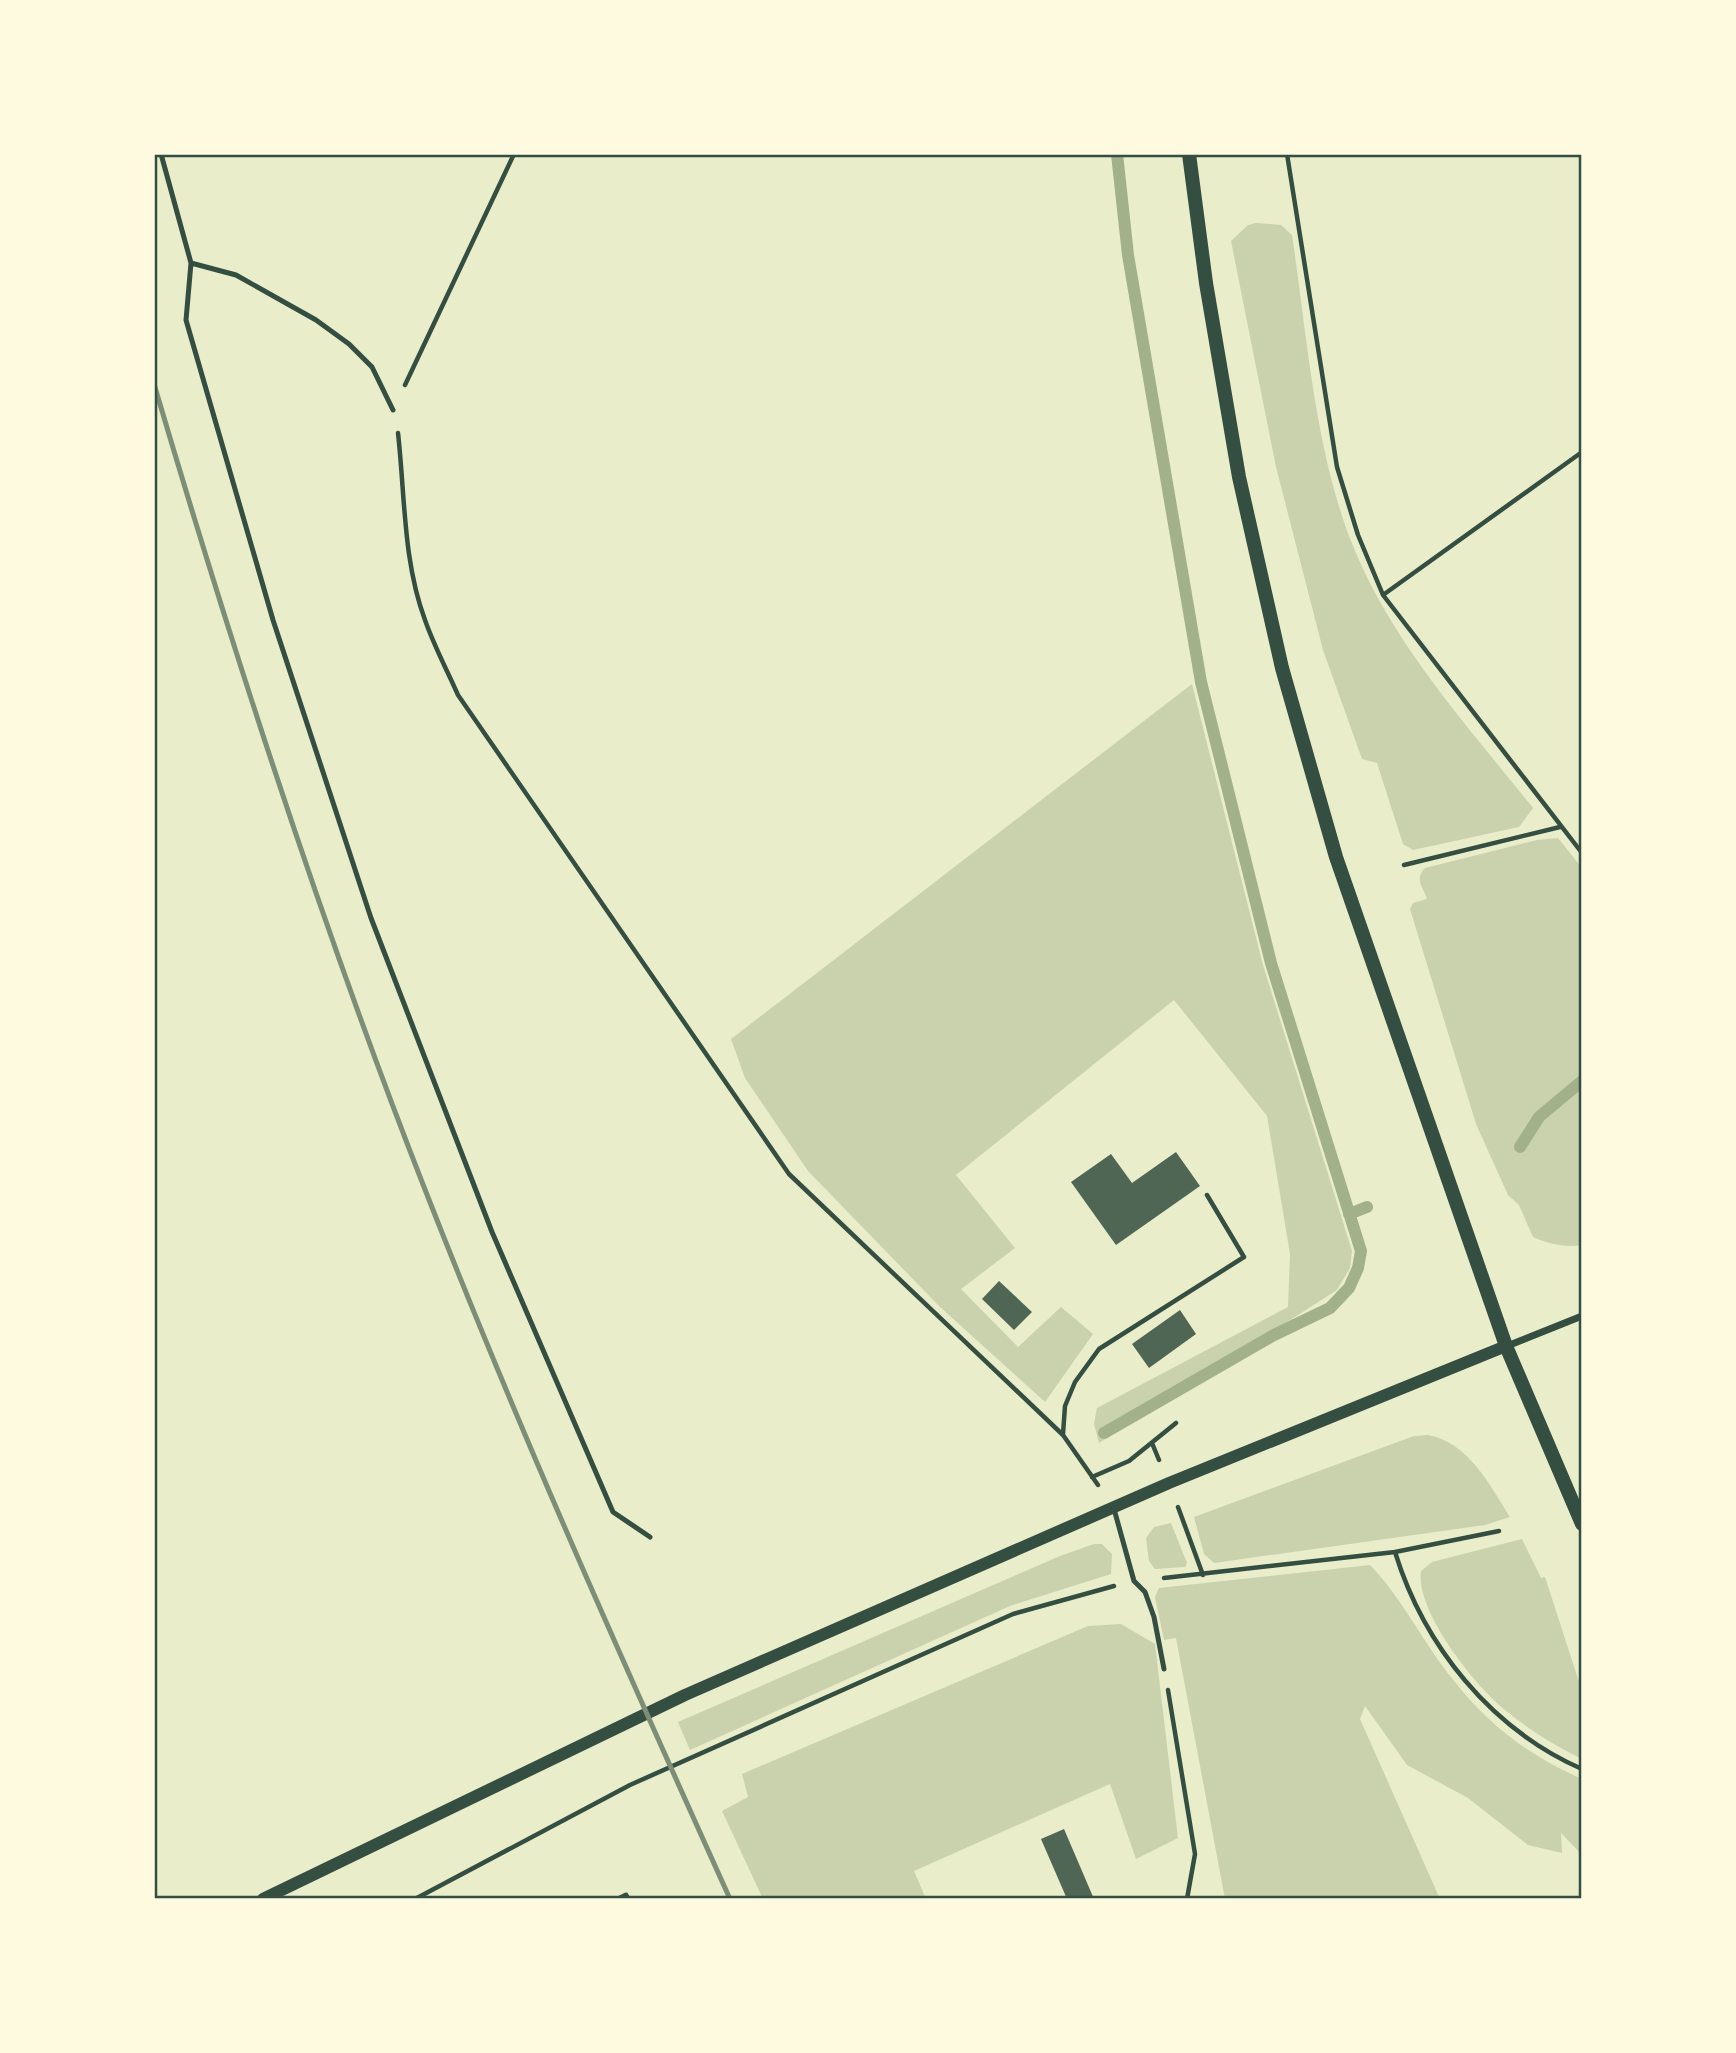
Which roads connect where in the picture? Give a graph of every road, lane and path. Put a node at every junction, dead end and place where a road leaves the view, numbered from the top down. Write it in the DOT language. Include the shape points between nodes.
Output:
graph roads {
  1 [pos="161,154"];
  2 [pos="514,154"];
  3 [pos="1189,154"];
  4 [pos="1287,154"];
  5 [pos="191,263"];
  6 [pos="393,410"];
  7 [pos="1582,452"];
  8 [pos="1383,595"];
  9 [pos="1560,827"];
  10 [pos="1582,853"];
  11 [pos="1404,865"];
  12 [pos="1207,1195"];
  13 [pos="1582,1316"];
  14 [pos="1506,1346"];
  15 [pos="1176,1423"];
  16 [pos="1063,1435"];
  17 [pos="1092,1478"];
  18 [pos="1114,1509"];
  19 [pos="1582,1524"];
  20 [pos="1499,1531"];
  21 [pos="650,1537"];
  22 [pos="1395,1552"];
  23 [pos="1134,1581"];
  24 [pos="1164,1669"];
  25 [pos="1582,1769"];
  26 [pos="263,1899"];
  27 [pos="415,1899"];
  28 [pos="618,1899"];
  29 [pos="628,1899"];
  30 [pos="1187,1899"];
  1 -- 5 [label="lane"];
  2 -- 6 [label="path"];
  3 -- 14 [label="main road" via="1239,477 1282,668 1336,857"];
  4 -- 8 [label="path" via="1337,467"];
  5 -- 6 [label="lane" via="236,275 349,344 372,367"];
  5 -- 21 [label="lane" via="186,320 273,620 371,918 492,1232 613,1512"];
  6 -- 16 [label="path" via="414,579 424,620 458,695 789,1174"];
  7 -- 8 [label="path"];
  8 -- 9 [label="path"];
  9 -- 10 [label="path"];
  9 -- 11 [label="path"];
  12 -- 16 [label="path" via="1244,1257 1099,1349 1075,1382 1065,1406"];
  13 -- 14 [label="street"];
  14 -- 18 [label="street"];
  14 -- 19 [label="main road"];
  15 -- 17 [label="path" via="1129,1461"];
  16 -- 17 [label="path"];
  17 -- 18 [label="path"];
  18 -- 23 [label="lane"];
  18 -- 26 [label="street" via="662,1706"];
  20 -- 22 [label="path"];
  22 -- 23 [label="path"];
  22 -- 25 [label="path" via="1406,1587 1461,1677 1497,1716 1531,1742"];
  23 -- 24 [label="lane" via="1146,1592"];
  23 -- 27 [label="path" via="1013,1615 630,1785"];
  24 -- 30 [label="path" via="1195,1854"];
  28 -- 29 [label="lane" via="626,1895"];
}
